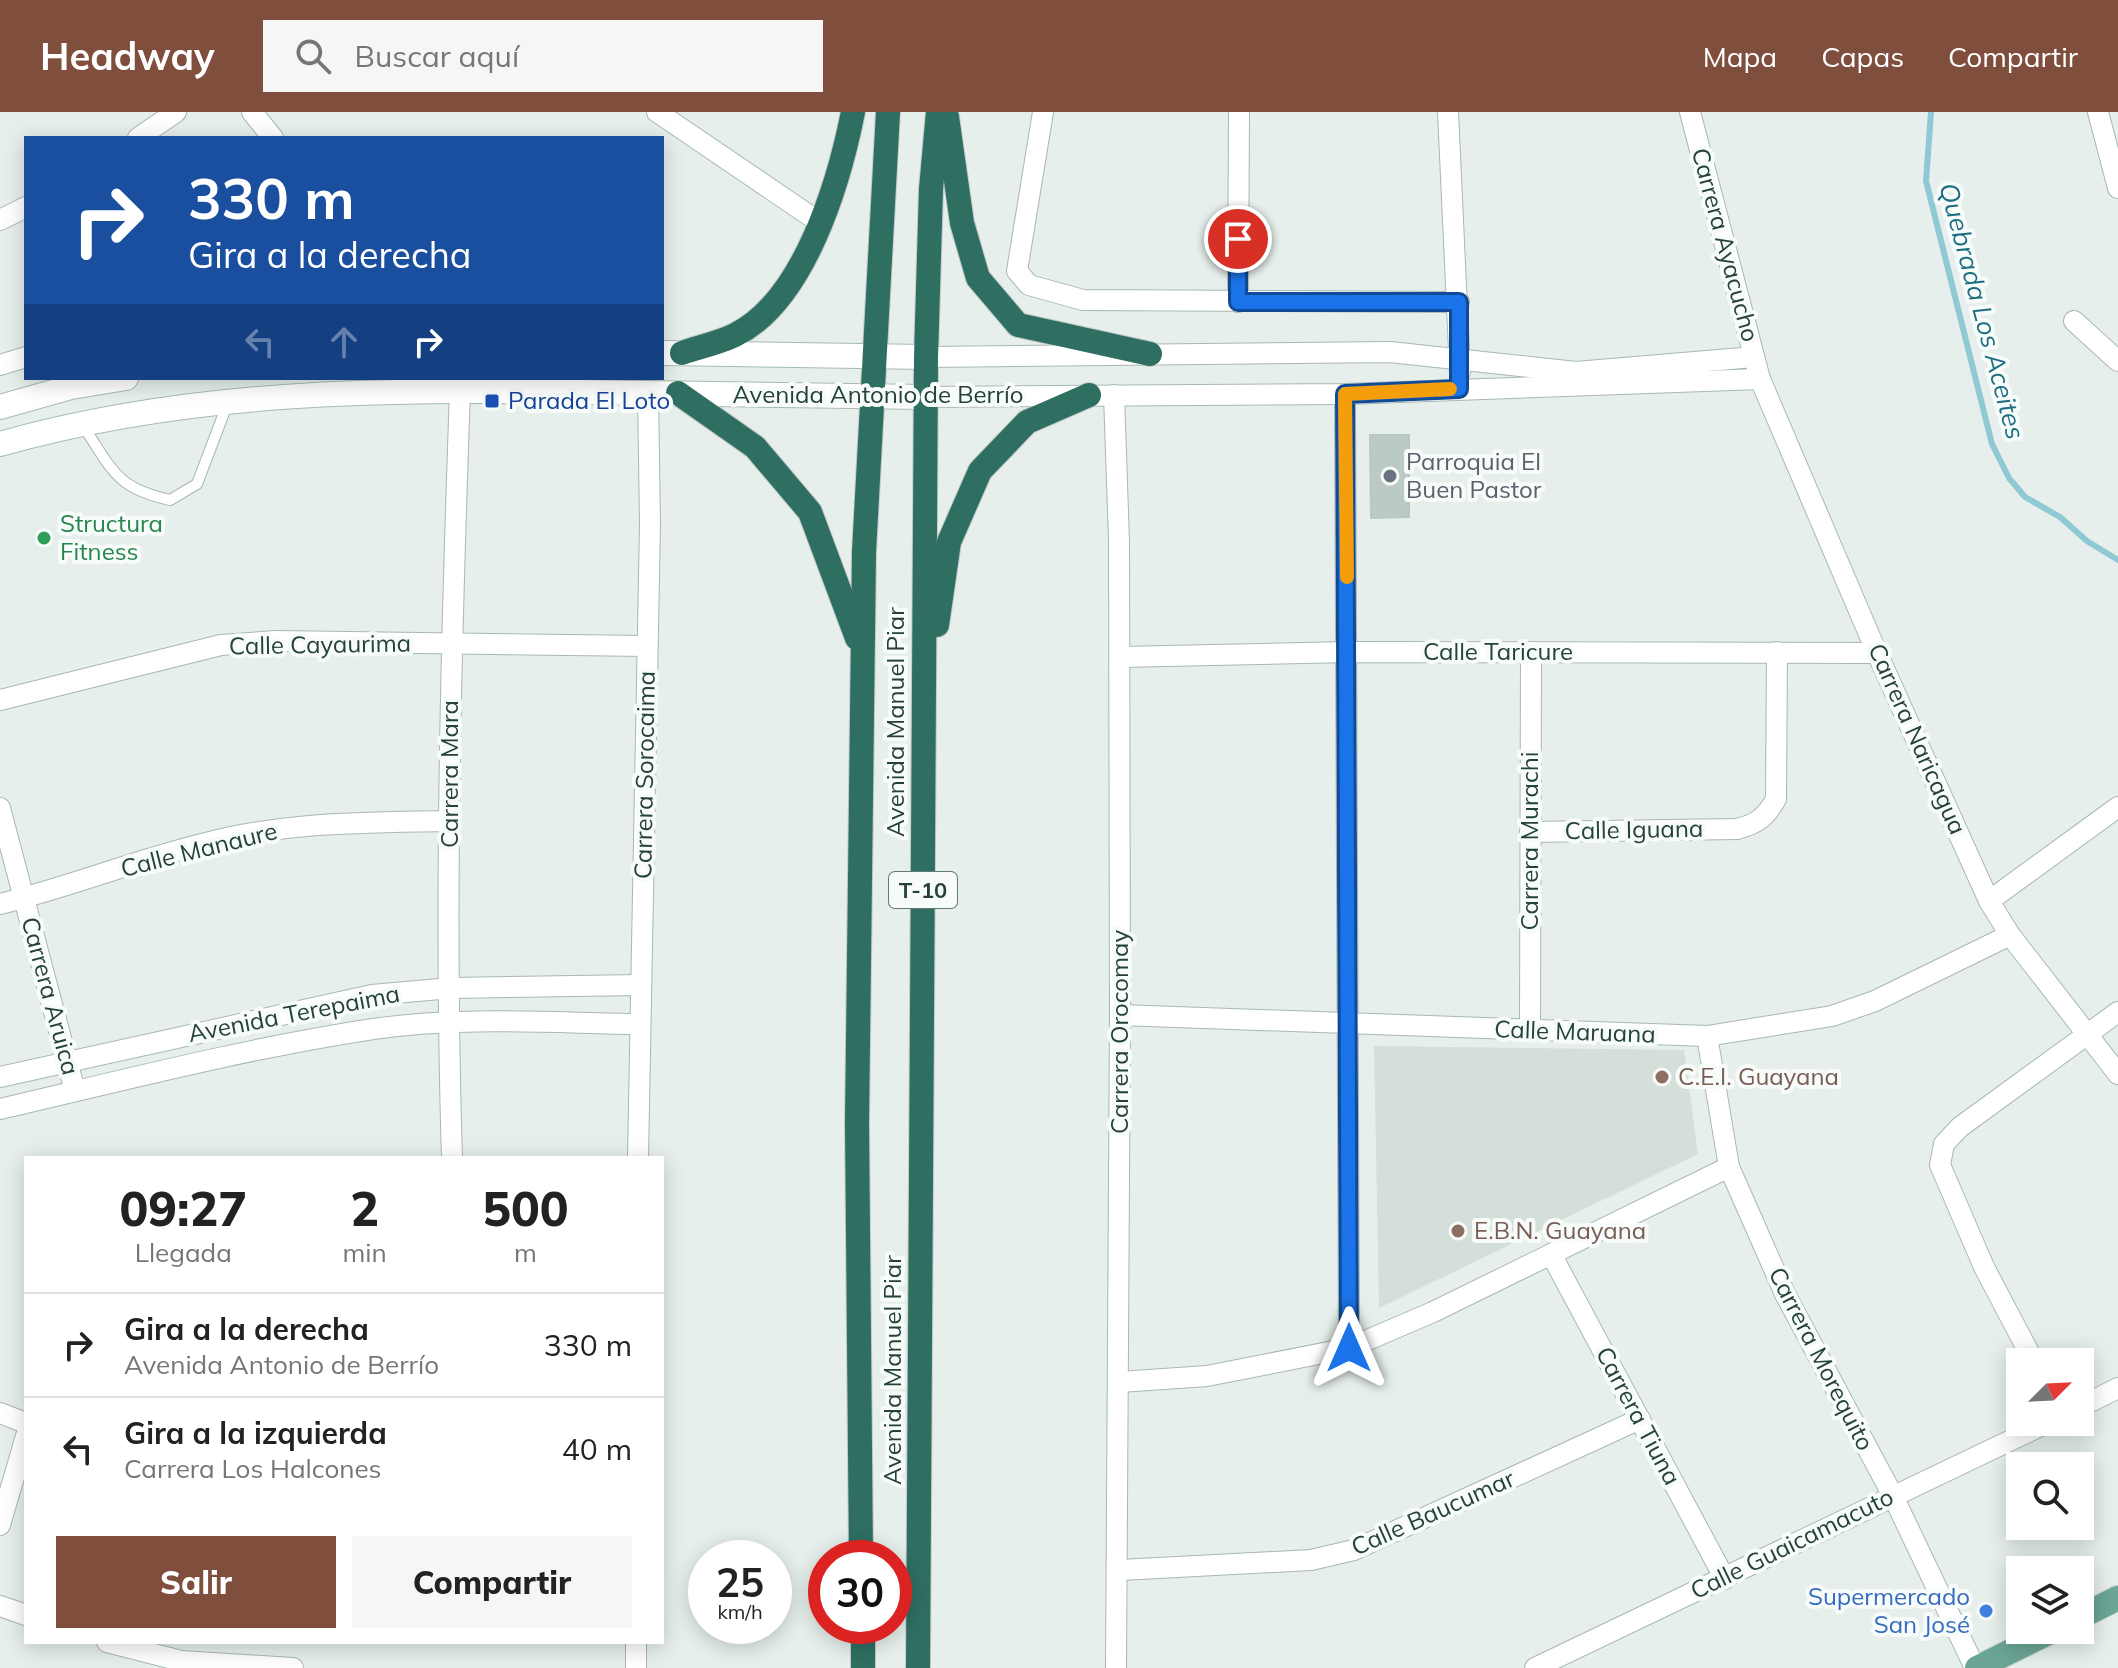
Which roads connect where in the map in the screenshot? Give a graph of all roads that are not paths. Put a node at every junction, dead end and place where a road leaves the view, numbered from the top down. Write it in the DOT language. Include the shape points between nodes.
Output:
graph roads {
  1 [pos="176,112"];
  2 [pos="252,112"];
  3 [pos="657,112"];
  4 [pos="853,112"];
  5 [pos="888,112"];
  6 [pos="938,112"];
  7 [pos="947,112"];
  8 [pos="1043,112"];
  9 [pos="1239,112"];
  10 [pos="1448,112"];
  11 [pos="1690,112"];
  12 [pos="2098,112"];
  13 [pos="141,136"];
  14 [pos="271,136"];
  15 [pos="2118,188"];
  16 [pos="24,208"];
  17 [pos="0,220"];
  18 [pos="819,222"];
  19 [pos="1238,302"];
  20 [pos="1459,302"];
  21 [pos="2074,321"];
  22 [pos="672,353"];
  23 [pos="1150,354"];
  24 [pos="873,356"];
  25 [pos="926,357"];
  26 [pos="1754,357"];
  27 [pos="24,358"];
  28 [pos="1460,359"];
  29 [pos="2118,361"];
  30 [pos="0,365"];
  31 [pos="1760,379"];
  32 [pos="114,380"];
  33 [pos="1459,389"];
  34 [pos="460,390"];
  35 [pos="648,393"];
  36 [pos="678,393"];
  37 [pos="1345,394"];
  38 [pos="1089,395"];
  39 [pos="1114,395"];
  40 [pos="871,396"];
  41 [pos="925,397"];
  42 [pos="229,400"];
  43 [pos="0,407"];
  44 [pos="80,422"];
  45 [pos="0,444"];
  46 [pos="451,644"];
  47 [pos="647,646"];
  48 [pos="1348,652"];
  49 [pos="1531,652"];
  50 [pos="1777,652"];
  51 [pos="1877,653"];
  52 [pos="862,655"];
  53 [pos="1120,657"];
  54 [pos="924,690"];
  55 [pos="0,700"];
  56 [pos="2118,807"];
  57 [pos="0,808"];
  58 [pos="449,821"];
  59 [pos="1530,832"];
  60 [pos="24,898"];
  61 [pos="1989,901"];
  62 [pos="0,904"];
  63 [pos="2010,935"];
  64 [pos="641,985"];
  65 [pos="451,988"];
  66 [pos="2118,1012"];
  67 [pos="1120,1015"];
  68 [pos="448,1022"];
  69 [pos="640,1024"];
  70 [pos="1349,1025"];
  71 [pos="1530,1030"];
  72 [pos="2090,1033"];
  73 [pos="1707,1036"];
  74 [pos="69,1060"];
  75 [pos="2118,1074"];
  76 [pos="0,1077"];
  77 [pos="75,1091"];
  78 [pos="0,1109"];
  79 [pos="452,1156"];
  80 [pos="638,1156"];
  81 [pos="1729,1167"];
  82 [pos="1551,1254"];
  83 [pos="1349,1348"];
  84 [pos="2027,1348"];
  85 [pos="1120,1382"];
  86 [pos="2118,1388"];
  87 [pos="2094,1400"];
  88 [pos="0,1413"];
  89 [pos="1640,1419"];
  90 [pos="24,1422"];
  91 [pos="2018,1436"];
  92 [pos="24,1443"];
  93 [pos="1892,1494"];
  94 [pos="0,1525"];
  95 [pos="861,1540"];
  96 [pos="1120,1570"];
  97 [pos="1725,1579"];
  98 [pos="2118,1598"];
  99 [pos="0,1606"];
  100 [pos="2094,1610"];
  101 [pos="24,1614"];
  102 [pos="115,1644"];
  103 [pos="636,1644"];
  104 [pos="863,1644"];
  105 [pos="2025,1644"];
  106 [pos="293,1668"];
  107 [pos="636,1668"];
  108 [pos="863,1668"];
  109 [pos="918,1668"];
  110 [pos="1116,1668"];
  111 [pos="1535,1668"];
  112 [pos="1976,1668"];
  1 -- 13 [label="street"];
  2 -- 14 [label="street"];
  3 -- 18 [label="street"];
  4 -- 18 [label="highway"];
  5 -- 24 [label="highway, Avenida Manuel Piar / T-10"];
  6 -- 25 [label="highway, Avenida Manuel Piar / T-10"];
  7 -- 23 [label="highway" via="962,223 978,278 988,290 1018,325"];
  8 -- 19 [label="street" via="1017,271 1029,285 1083,300"];
  9 -- 19 [label="street"];
  10 -- 20 [label="street"];
  11 -- 26 [label="street, Carrera Ayacucho"];
  12 -- 15 [label="street"];
  16 -- 17 [label="street"];
  18 -- 22 [label="highway" via="807,258 777,304 736,334"];
  19 -- 20 [label="street"];
  20 -- 28 [label="street"];
  21 -- 29 [label="street"];
  22 -- 24 [label="street, Avenida Antonio de Berrío"];
  23 -- 25 [label="street, Avenida Antonio de Berrío"];
  23 -- 28 [label="street, Avenida Antonio de Berrío" via="1390,352"];
  24 -- 25 [label="street, Avenida Antonio de Berrío"];
  24 -- 40 [label="highway, Avenida Manuel Piar / T-10"];
  25 -- 41 [label="highway, Avenida Manuel Piar / T-10"];
  26 -- 28 [label="street, Avenida Antonio de Berrío" via="1576,372"];
  26 -- 31 [label="street, Carrera Ayacucho"];
  27 -- 30 [label="street"];
  28 -- 33 [label="street"];
  31 -- 33 [label="street, Avenida Antonio de Berrío"];
  31 -- 51 [label="street, Carrera Naricagua"];
  32 -- 43 [label="street"];
  33 -- 37 [label="street, Avenida Antonio de Berrío"];
  34 -- 35 [label="street, Avenida Antonio de Berrío"];
  34 -- 42 [label="street, Avenida Antonio de Berrío"];
  34 -- 46 [label="street, Carrera Mara"];
  35 -- 36 [label="street, Avenida Antonio de Berrío"];
  35 -- 47 [label="street, Carrera Sorocaima"];
  36 -- 40 [label="street, Avenida Antonio de Berrío"];
  36 -- 52 [label="highway" via="755,447 810,512"];
  37 -- 39 [label="street, Avenida Antonio de Berrío"];
  37 -- 48 [label="street"];
  38 -- 39 [label="street, Avenida Antonio de Berrío"];
  38 -- 41 [label="street, Avenida Antonio de Berrío"];
  38 -- 54 [label="highway" via="1027,422 980,471 949,542"];
  39 -- 53 [label="street, Carrera Orocomay"];
  40 -- 41 [label="street, Avenida Antonio de Berrío"];
  40 -- 52 [label="highway, Avenida Manuel Piar / T-10"];
  41 -- 54 [label="highway, Avenida Manuel Piar / T-10"];
  42 -- 44 [label="street, Avenida Antonio de Berrío"];
  42 -- 44 [label="lane" via="197,484 170,500 122,483"];
  44 -- 45 [label="street, Avenida Antonio de Berrío"];
  46 -- 47 [label="street, Calle Cayaurima"];
  46 -- 55 [label="street, Calle Cayaurima" via="221,645"];
  46 -- 58 [label="street, Carrera Mara"];
  47 -- 64 [label="street, Carrera Sorocaima"];
  48 -- 49 [label="street, Calle Taricure"];
  48 -- 53 [label="street, Calle Taricure"];
  48 -- 70 [label="street"];
  49 -- 50 [label="street, Calle Taricure"];
  49 -- 59 [label="street, Carrera Murachi"];
  50 -- 51 [label="street, Calle Taricure"];
  50 -- 59 [label="street, Calle Iguana" via="1776,799 1767,815 1737,829"];
  51 -- 61 [label="street, Carrera Naricagua"];
  52 -- 95 [label="highway, Avenida Manuel Piar / T-10" via="857,1123"];
  53 -- 67 [label="street, Carrera Orocomay"];
  54 -- 109 [label="highway, Avenida Manuel Piar / T-10"];
  56 -- 61 [label="street"];
  57 -- 60 [label="street, Carrera Aruica"];
  58 -- 60 [label="street, Calle Manaure" via="323,823 271,830 206,842"];
  58 -- 65 [label="street, Carrera Mara"];
  59 -- 71 [label="street, Carrera Murachi"];
  60 -- 62 [label="street, Calle Manaure"];
  60 -- 74 [label="street, Carrera Aruica"];
  61 -- 63 [label="street, Carrera Naricagua"];
  63 -- 72 [label="street, Carrera Naricagua"];
  63 -- 73 [label="street, Calle Maruana" via="1875,1001 1832,1016"];
  64 -- 65 [label="street, Avenida Terepaima"];
  64 -- 69 [label="street, Carrera Sorocaima"];
  65 -- 68 [label="street, Carrera Mara"];
  65 -- 74 [label="street, Avenida Terepaima" via="372,995"];
  66 -- 72 [label="street"];
  67 -- 70 [label="street, Calle Maruana"];
  67 -- 85 [label="street, Carrera Orocomay"];
  68 -- 69 [label="street, Avenida Terepaima"];
  68 -- 77 [label="street, Avenida Terepaima" via="375,1029"];
  68 -- 79 [label="street, Carrera Mara"];
  69 -- 80 [label="street, Carrera Sorocaima"];
  70 -- 71 [label="street, Calle Maruana"];
  70 -- 83 [label="street"];
  71 -- 73 [label="street, Calle Maruana"];
  72 -- 75 [label="street, Carrera Naricagua"];
  72 -- 84 [label="street" via="1944,1144 1940,1165 1948,1188"];
  73 -- 81 [label="street, Carrera Morequito"];
  74 -- 76 [label="street, Avenida Terepaima"];
  74 -- 77 [label="street, Carrera Aruica"];
  77 -- 78 [label="street, Avenida Terepaima"];
  81 -- 82 [label="street"];
  81 -- 93 [label="street, Carrera Morequito" via="1785,1294"];
  82 -- 83 [label="street"];
  82 -- 89 [label="street, Carrera Tiuna"];
  83 -- 85 [label="street" via="1207,1376"];
  85 -- 96 [label="street, Carrera Orocomay"];
  86 -- 87 [label="street"];
  88 -- 90 [label="street"];
  89 -- 96 [label="street, Calle Baucumar" via="1354,1550 1311,1560"];
  89 -- 97 [label="street, Carrera Tiuna"];
  91 -- 93 [label="street, Calle Guaicamacuto"];
  92 -- 94 [label="street"];
  93 -- 97 [label="street, Calle Guaicamacuto"];
  93 -- 112 [label="street, Carrera Morequito"];
  96 -- 110 [label="street, Carrera Orocomay"];
  97 -- 111 [label="street, Calle Guaicamacuto"];
  98 -- 100 [label="main road"];
  99 -- 101 [label="street"];
  102 -- 106 [label="street" via="181,1661"];
  103 -- 107 [label="street"];
  104 -- 108 [label="highway"];
  105 -- 112 [label="main road"];
}
